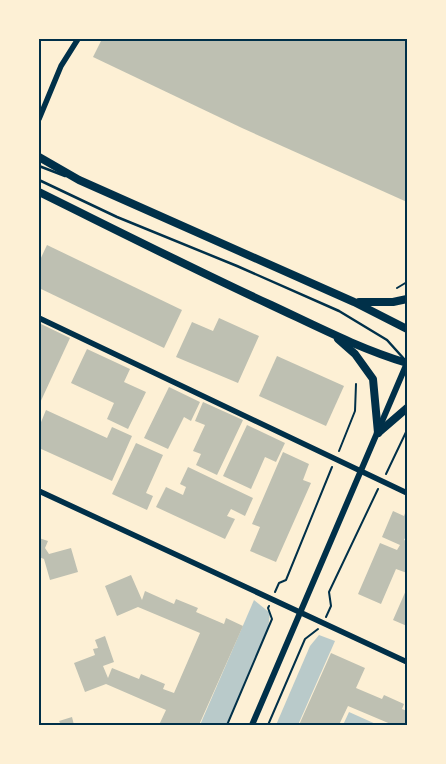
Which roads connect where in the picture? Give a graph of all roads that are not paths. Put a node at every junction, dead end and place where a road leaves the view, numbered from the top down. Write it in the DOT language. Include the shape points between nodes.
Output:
graph roads {
  1 [pos="78,39"];
  2 [pos="39,119"];
  3 [pos="39,157"];
  4 [pos="39,166"];
  5 [pos="39,180"];
  6 [pos="79,180"];
  7 [pos="39,192"];
  8 [pos="407,299"];
  9 [pos="354,302"];
  10 [pos="39,318"];
  11 [pos="407,329"];
  12 [pos="330,333"];
  13 [pos="407,363"];
  14 [pos="407,408"];
  15 [pos="378,433"];
  16 [pos="361,472"];
  17 [pos="39,491"];
  18 [pos="407,493"];
  19 [pos="300,613"];
  20 [pos="407,662"];
  21 [pos="252,725"];
  1 -- 2 [label="street" via="61,66"];
  3 -- 6 [label="main road"];
  4 -- 6 [label="lane"];
  5 -- 13 [label="lane" via="117,217 339,311 387,340"];
  6 -- 9 [label="main road"];
  7 -- 12 [label="main road"];
  8 -- 9 [label="main road"];
  9 -- 11 [label="main road"];
  10 -- 16 [label="street"];
  12 -- 13 [label="main road"];
  12 -- 15 [label="main road" via="355,354 373,379"];
  13 -- 15 [label="main road"];
  14 -- 15 [label="main road"];
  15 -- 16 [label="main road"];
  16 -- 18 [label="street"];
  16 -- 19 [label="main road"];
  17 -- 19 [label="street"];
  19 -- 20 [label="street"];
  19 -- 21 [label="main road"];
}
